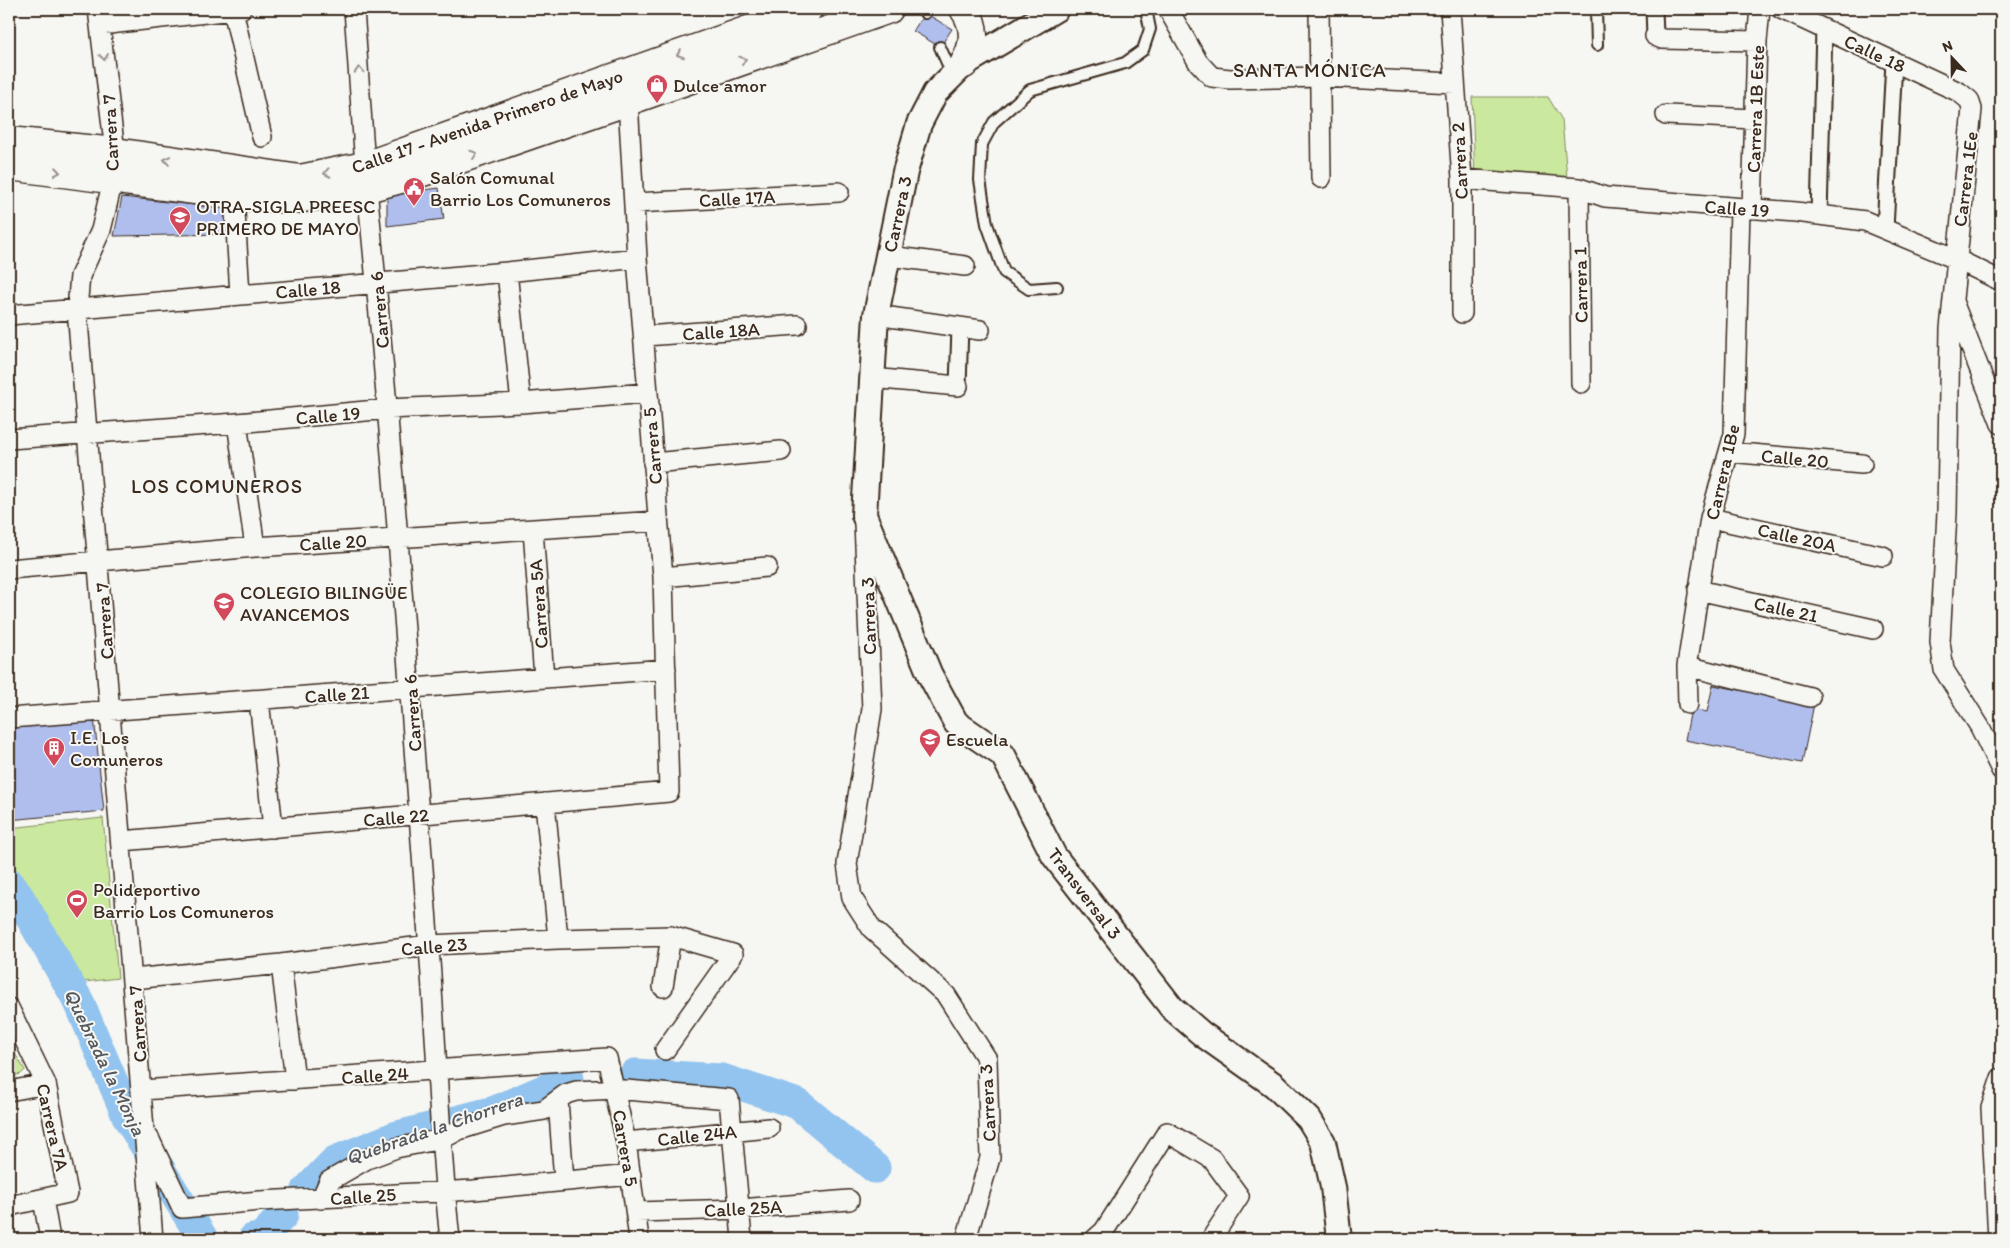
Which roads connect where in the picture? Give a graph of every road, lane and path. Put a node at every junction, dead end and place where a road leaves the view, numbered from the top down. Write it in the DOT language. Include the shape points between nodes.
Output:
graph roads {
  1 [pos="237,9"];
  2 [pos="354,9"];
  3 [pos="808,9"];
  4 [pos="889,9"];
  5 [pos="964,9"];
  6 [pos="1056,9"];
  7 [pos="1146,9"];
  8 [pos="1168,9"];
  9 [pos="1319,9"];
  10 [pos="1450,9"];
  11 [pos="1596,9"];
  12 [pos="1654,9"];
  13 [pos="1760,9"];
  14 [pos="1781,9"];
  15 [pos="99,17"];
  16 [pos="1824,29"];
  17 [pos="1656,36"];
  18 [pos="1756,41"];
  19 [pos="1597,44"];
  20 [pos="940,47"];
  21 [pos="1894,62"];
  22 [pos="958,69"];
  23 [pos="1320,76"];
  24 [pos="1455,83"];
  25 [pos="1969,100"];
  26 [pos="628,101"];
  27 [pos="1666,115"];
  28 [pos="1755,119"];
  29 [pos="262,137"];
  30 [pos="9,141"];
  31 [pos="115,152"];
  32 [pos="9,166"];
  33 [pos="366,177"];
  34 [pos="1321,178"];
  35 [pos="1462,179"];
  36 [pos="113,180"];
  37 [pos="1579,188"];
  38 [pos="839,192"];
  39 [pos="234,195"];
  40 [pos="635,203"];
  41 [pos="1746,209"];
  42 [pos="1819,215"];
  43 [pos="1885,229"];
  44 [pos="889,256"];
  45 [pos="637,258"];
  46 [pos="1956,259"];
  47 [pos="965,266"];
  48 [pos="507,272"];
  49 [pos="1996,280"];
  50 [pos="376,284"];
  51 [pos="1057,287"];
  52 [pos="240,294"];
  53 [pos="1953,303"];
  54 [pos="77,309"];
  55 [pos="1462,313"];
  56 [pos="876,314"];
  57 [pos="9,315"];
  58 [pos="797,325"];
  59 [pos="960,327"];
  60 [pos="980,330"];
  61 [pos="645,336"];
  62 [pos="870,378"];
  63 [pos="1581,383"];
  64 [pos="958,386"];
  65 [pos="647,393"];
  66 [pos="520,403"];
  67 [pos="387,409"];
  68 [pos="237,423"];
  69 [pos="2001,424"];
  70 [pos="88,433"];
  71 [pos="9,439"];
  72 [pos="780,452"];
  73 [pos="1729,452"];
  74 [pos="653,463"];
  75 [pos="1862,464"];
  76 [pos="864,515"];
  77 [pos="1710,518"];
  78 [pos="658,521"];
  79 [pos="532,530"];
  80 [pos="398,538"];
  81 [pos="255,547"];
  82 [pos="1883,556"];
  83 [pos="99,562"];
  84 [pos="767,567"];
  85 [pos="9,569"];
  86 [pos="663,577"];
  87 [pos="1698,590"];
  88 [pos="1873,628"];
  89 [pos="1687,666"];
  90 [pos="666,669"];
  91 [pos="544,678"];
  92 [pos="410,688"];
  93 [pos="1810,696"];
  94 [pos="259,700"];
  95 [pos="1688,704"];
  96 [pos="111,711"];
  97 [pos="9,718"];
  98 [pos="2001,770"];
  99 [pos="669,792"];
  100 [pos="545,803"];
  101 [pos="418,815"];
  102 [pos="274,828"];
  103 [pos="122,841"];
  104 [pos="671,936"];
  105 [pos="558,938"];
  106 [pos="429,945"];
  107 [pos="281,964"];
  108 [pos="133,979"];
  109 [pos="663,987"];
  110 [pos="9,1008"];
  111 [pos="665,1050"];
  112 [pos="607,1058"];
  113 [pos="438,1071"];
  114 [pos="2001,1078"];
  115 [pos="295,1080"];
  116 [pos="46,1084"];
  117 [pos="615,1089"];
  118 [pos="142,1090"];
  119 [pos="9,1091"];
  120 [pos="558,1100"];
  121 [pos="769,1128"];
  122 [pos="733,1132"];
  123 [pos="442,1137"];
  124 [pos="146,1141"];
  125 [pos="626,1142"];
  126 [pos="631,1175"];
  127 [pos="564,1181"];
  128 [pos="444,1190"];
  129 [pos="43,1198"];
  130 [pos="321,1199"];
  131 [pos="850,1200"];
  132 [pos="9,1206"];
  133 [pos="740,1209"];
  134 [pos="636,1212"];
  135 [pos="50,1239"];
  136 [pos="153,1239"];
  137 [pos="450,1239"];
  138 [pos="639,1239"];
  139 [pos="742,1239"];
  140 [pos="966,1239"];
  141 [pos="1095,1239"];
  142 [pos="1211,1239"];
  143 [pos="1339,1239"];
  144 [pos="1998,1239"];
  1 -- 15 [label="street"];
  1 -- 29 [label="street"];
  33 -- 2 [label="street, Carrera 6, one-way"];
  3 -- 33 [label="main road, Calle 17 - Avenida Primero de Mayo, one-way"];
  26 -- 4 [label="main road, Calle 17 - Avenida Primero de Mayo, one-way"];
  5 -- 22 [label="main road" via="973,31 970,54"];
  6 -- 22 [label="street, Carrera 3"];
  7 -- 51 [label="lane" via="1150,29 1143,50 1125,63 1030,90 994,122 982,144 980,180 987,224 1004,272 1029,290"];
  8 -- 23 [label="street" via="1198,62 1212,76 1230,79"];
  9 -- 23 [label="street"];
  10 -- 24 [label="street, Carrera 2"];
  11 -- 19 [label="lane"];
  12 -- 17 [label="street"];
  13 -- 18 [label="street, Carrera 1B Este"];
  14 -- 16 [label="street, Calle 18"];
  15 -- 31 [label="street, Carrera 7, one-way"];
  16 -- 21 [label="street, Calle 18"];
  16 -- 42 [label="street"];
  17 -- 18 [label="street" via="1662,39"];
  18 -- 28 [label="street, Carrera 1B Este"];
  20 -- 22 [label="lane"];
  21 -- 25 [label="street, Calle 18" via="1959,92"];
  21 -- 43 [label="street"];
  22 -- 44 [label="street, Carrera 3" via="935,93 919,124"];
  23 -- 24 [label="street"];
  23 -- 34 [label="street"];
  24 -- 35 [label="street, Carrera 2"];
  25 -- 46 [label="street, Carrera 1Ee" via="1972,124"];
  33 -- 26 [label="main road, Calle 17 - Avenida Primero de Mayo, one-way" via="408,177"];
  26 -- 40 [label="street, Carrera 5"];
  27 -- 28 [label="street"];
  28 -- 41 [label="street, Carrera 1B Este"];
  30 -- 31 [label="main road, Calle 17 - Avenida Primero de Mayo"];
  33 -- 31 [label="main road, Calle 17 - Avenida Primero de Mayo, one-way" via="300,179"];
  31 -- 36 [label="street, Carrera 7"];
  32 -- 36 [label="main road, Calle 17 - Avenida Primero de Mayo, one-way"];
  33 -- 39 [label="main road, Calle 17 - Avenida Primero de Mayo" via="297,199"];
  33 -- 50 [label="street, Carrera 6"];
  35 -- 37 [label="street, Calle 19"];
  35 -- 55 [label="street, Carrera 2"];
  36 -- 39 [label="main road, Calle 17 - Avenida Primero de Mayo"];
  36 -- 54 [label="street, Carrera 7" via="101,230 80,276"];
  37 -- 41 [label="street, Calle 19" via="1605,197"];
  37 -- 63 [label="street, Carrera 1"];
  38 -- 40 [label="street, Calle 17A"];
  39 -- 52 [label="street"];
  40 -- 45 [label="street, Carrera 5"];
  41 -- 42 [label="street, Calle 19"];
  41 -- 73 [label="street, Carrera 1Be" via="1734,434"];
  42 -- 43 [label="street, Calle 19" via="1865,221"];
  43 -- 46 [label="street, Calle 19"];
  44 -- 47 [label="street"];
  44 -- 56 [label="street, Carrera 3"];
  45 -- 48 [label="street, Calle 18"];
  45 -- 61 [label="street, Carrera 5"];
  46 -- 49 [label="street, Calle 19"];
  46 -- 53 [label="street, Carrera 1Ee"];
  48 -- 50 [label="street, Calle 18"];
  48 -- 66 [label="street"];
  50 -- 52 [label="street, Calle 18"];
  50 -- 67 [label="street, Carrera 6"];
  52 -- 54 [label="street, Calle 18"];
  53 -- 69 [label="street"];
  53 -- 98 [label="street, Carrera 1Ee" via="1940,642 1944,670 1980,727"];
  54 -- 57 [label="street, Calle 18"];
  54 -- 70 [label="street, Carrera 7"];
  56 -- 59 [label="street"];
  56 -- 62 [label="street, Carrera 3"];
  58 -- 61 [label="street, Calle 18A"];
  59 -- 60 [label="street"];
  59 -- 64 [label="street"];
  61 -- 65 [label="street, Carrera 5"];
  62 -- 64 [label="street"];
  62 -- 76 [label="street, Carrera 3"];
  65 -- 66 [label="street, Calle 19"];
  65 -- 74 [label="street, Carrera 5"];
  66 -- 67 [label="street, Calle 19"];
  67 -- 68 [label="street, Calle 19"];
  67 -- 80 [label="street, Carrera 6"];
  68 -- 70 [label="street, Calle 19"];
  68 -- 81 [label="street"];
  70 -- 71 [label="street, Calle 19"];
  70 -- 83 [label="street, Carrera 7"];
  72 -- 74 [label="street"];
  73 -- 75 [label="street, Calle 20"];
  73 -- 77 [label="street, Carrera 1Be"];
  74 -- 78 [label="street, Carrera 5"];
  76 -- 140 [label="street, Carrera 3" via="872,709 847,864 848,880 852,898 872,929 946,995 987,1059 990,1158"];
  76 -- 143 [label="street, Transversal 3" via="930,675 956,723 1003,755 1054,856 1172,1008 1202,1034 1274,1085 1309,1119 1323,1142 1333,1187"];
  77 -- 82 [label="street, Calle 20A"];
  77 -- 87 [label="street, Carrera 1Be"];
  78 -- 79 [label="street, Calle 20"];
  78 -- 86 [label="street, Carrera 5"];
  79 -- 80 [label="street, Calle 20"];
  79 -- 91 [label="street, Carrera 5A"];
  80 -- 81 [label="street, Calle 20"];
  80 -- 92 [label="street, Carrera 6"];
  81 -- 83 [label="street, Calle 20"];
  83 -- 85 [label="street, Calle 20"];
  83 -- 96 [label="street, Carrera 7"];
  84 -- 86 [label="street"];
  86 -- 90 [label="street, Carrera 5"];
  87 -- 88 [label="street, Calle 21"];
  87 -- 89 [label="street, Carrera 1Be"];
  89 -- 93 [label="street"];
  89 -- 95 [label="street, Carrera 1Be"];
  90 -- 91 [label="street, Calle 21"];
  90 -- 99 [label="street, Carrera 5"];
  91 -- 92 [label="street, Calle 21"];
  92 -- 94 [label="street, Calle 21"];
  92 -- 101 [label="street, Carrera 6"];
  94 -- 96 [label="street, Calle 21"];
  94 -- 102 [label="street"];
  96 -- 97 [label="street, Calle 21"];
  96 -- 103 [label="street, Carrera 7"];
  99 -- 100 [label="street, Calle 22"];
  100 -- 101 [label="street, Calle 22"];
  100 -- 105 [label="street"];
  101 -- 102 [label="street, Calle 22"];
  101 -- 106 [label="street, Carrera 6"];
  102 -- 103 [label="street, Calle 22"];
  103 -- 108 [label="street, Carrera 7"];
  104 -- 105 [label="street, Calle 23"];
  104 -- 109 [label="street"];
  104 -- 111 [label="street, Calle 23" via="732,954"];
  105 -- 106 [label="street, Calle 23"];
  106 -- 107 [label="street, Calle 23"];
  106 -- 113 [label="street, Carrera 6"];
  107 -- 108 [label="street, Calle 23"];
  107 -- 115 [label="street"];
  108 -- 118 [label="street, Carrera 7"];
  110 -- 116 [label="street, Carrera 7A"];
  112 -- 113 [label="street, Calle 24"];
  112 -- 117 [label="street, Carrera 5"];
  113 -- 115 [label="street, Calle 24"];
  113 -- 123 [label="street, Carrera 6"];
  114 -- 144 [label="street" via="1991,1108"];
  115 -- 118 [label="street, Calle 24"];
  116 -- 119 [label="street"];
  116 -- 129 [label="street, Carrera 7A" via="68,1193"];
  117 -- 120 [label="street" via="576,1091"];
  117 -- 122 [label="street" via="729,1099"];
  117 -- 125 [label="street, Carrera 5"];
  118 -- 124 [label="street, Carrera 7"];
  120 -- 123 [label="street" via="544,1110 504,1116"];
  120 -- 127 [label="street"];
  121 -- 122 [label="street, Calle 24A"];
  122 -- 125 [label="street, Calle 24A"];
  122 -- 133 [label="street"];
  123 -- 128 [label="street, Carrera 6"];
  123 -- 130 [label="street" via="367,1159 329,1181"];
  124 -- 130 [label="street, Calle 25" via="182,1208"];
  124 -- 136 [label="street, Carrera 7"];
  125 -- 126 [label="street, Carrera 5"];
  126 -- 127 [label="street, Calle 25"];
  126 -- 134 [label="street, Carrera 5"];
  127 -- 128 [label="street, Calle 25"];
  128 -- 130 [label="street, Calle 25"];
  128 -- 137 [label="street, Carrera 6"];
  129 -- 132 [label="street"];
  129 -- 135 [label="street, Carrera 7A"];
  131 -- 133 [label="street, Calle 25A"];
  133 -- 134 [label="street, Calle 25A"];
  133 -- 139 [label="street"];
  134 -- 138 [label="street, Carrera 5"];
  141 -- 142 [label="street" via="1104,1231 1166,1132 1212,1159 1239,1196"];
}
